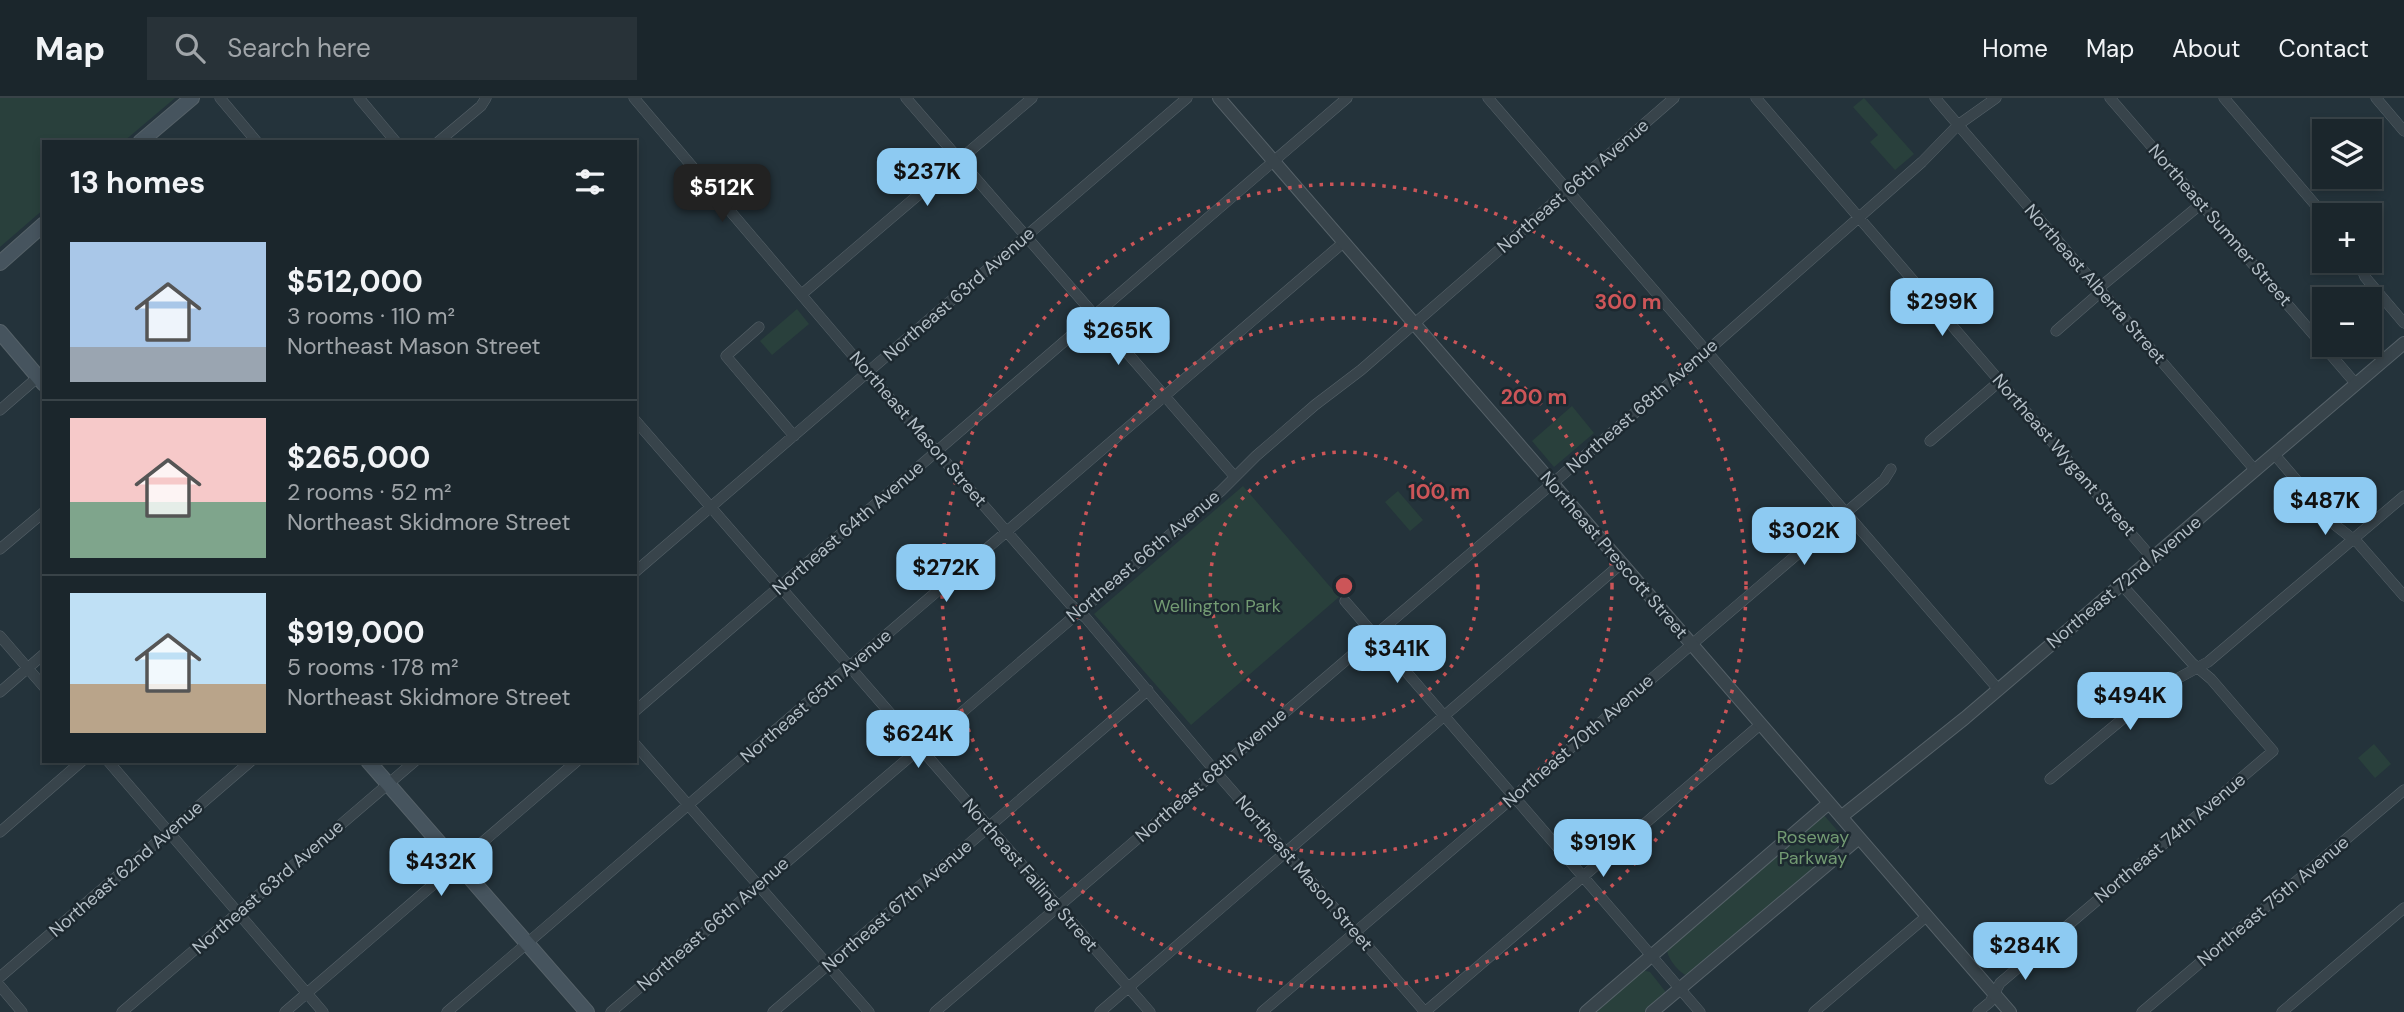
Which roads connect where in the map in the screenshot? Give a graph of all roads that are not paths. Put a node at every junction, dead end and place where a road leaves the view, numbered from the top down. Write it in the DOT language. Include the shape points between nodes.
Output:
graph roads {
  1 [pos="192,98"];
  2 [pos="220,98"];
  3 [pos="359,98"];
  4 [pos="486,98"];
  5 [pos="634,98"];
  6 [pos="906,98"];
  7 [pos="1032,98"];
  8 [pos="1187,98"];
  9 [pos="1219,98"];
  10 [pos="1347,98"];
  11 [pos="1488,98"];
  12 [pos="1674,98"];
  13 [pos="1756,98"];
  14 [pos="1935,98"];
  15 [pos="1996,98"];
  16 [pos="2110,98"];
  17 [pos="2224,98"];
  18 [pos="2376,98"];
  19 [pos="1958,125"];
  20 [pos="2404,131"];
  21 [pos="142,140"];
  22 [pos="255,140"];
  23 [pos="394,140"];
  24 [pos="440,140"];
  25 [pos="960,160"];
  26 [pos="1275,162"];
  27 [pos="1567,191"];
  28 [pos="2314,203"];
  29 [pos="2201,204"];
  30 [pos="1860,217"];
  31 [pos="42,226"];
  32 [pos="1025,237"];
  33 [pos="1344,242"];
  34 [pos="0,263"];
  35 [pos="2363,273"];
  36 [pos="2099,288"];
  37 [pos="802,294"];
  38 [pos="1094,317"];
  39 [pos="2404,323"];
  40 [pos="1414,324"];
  41 [pos="759,327"];
  42 [pos="2056,331"];
  43 [pos="0,332"];
  44 [pos="2404,343"];
  45 [pos="1706,352"];
  46 [pos="867,372"];
  47 [pos="41,380"];
  48 [pos="2000,382"];
  49 [pos="2356,384"];
  50 [pos="1165,396"];
  51 [pos="0,410"];
  52 [pos="637,422"];
  53 [pos="794,436"];
  54 [pos="1930,441"];
  55 [pos="937,452"];
  56 [pos="2274,454"];
  57 [pos="1891,469"];
  58 [pos="2255,470"];
  59 [pos="1235,477"];
  60 [pos="1552,483"];
  61 [pos="2404,496"];
  62 [pos="710,507"];
  63 [pos="1845,512"];
  64 [pos="42,514"];
  65 [pos="1007,531"];
  66 [pos="2353,540"];
  67 [pos="0,549"];
  68 [pos="2152,558"];
  69 [pos="1622,563"];
  70 [pos="637,570"];
  71 [pos="2121,584"];
  72 [pos="779,587"];
  73 [pos="2404,596"];
  74 [pos="1345,601"];
  75 [pos="1079,611"];
  76 [pos="1374,634"];
  77 [pos="0,636"];
  78 [pos="1691,644"];
  79 [pos="42,656"];
  80 [pos="849,667"];
  81 [pos="28,668"];
  82 [pos="2198,668"];
  83 [pos="42,685"];
  84 [pos="1998,689"];
  85 [pos="1148,690"];
  86 [pos="0,692"];
  87 [pos="637,709"];
  88 [pos="1443,717"];
  89 [pos="1761,724"];
  90 [pos="637,746"];
  91 [pos="919,747"];
  92 [pos="80,763"];
  93 [pos="110,763"];
  94 [pos="249,763"];
  95 [pos="370,763"];
  96 [pos="413,763"];
  97 [pos="575,763"];
  98 [pos="1215,771"];
  99 [pos="2050,779"];
  100 [pos="388,784"];
  101 [pos="2404,790"];
  102 [pos="1513,797"];
  103 [pos="1829,803"];
  104 [pos="688,806"];
  105 [pos="1842,817"];
  106 [pos="988,827"];
  107 [pos="0,832"];
  108 [pos="169,832"];
  109 [pos="1859,838"];
  110 [pos="1285,852"];
  111 [pos="458,864"];
  112 [pos="1583,877"];
  113 [pos="758,886"];
  114 [pos="1058,907"];
  115 [pos="2404,908"];
  116 [pos="238,913"];
  117 [pos="1927,916"];
  118 [pos="1355,932"];
  119 [pos="527,943"];
  120 [pos="1652,956"];
  121 [pos="827,965"];
  122 [pos="0,977"];
  123 [pos="0,986"];
  124 [pos="1128,988"];
  125 [pos="1680,988"];
  126 [pos="307,993"];
  127 [pos="1994,994"];
  128 [pos="22,1012"];
  129 [pos="122,1012"];
  130 [pos="285,1012"];
  131 [pos="323,1012"];
  132 [pos="447,1012"];
  133 [pos="587,1012"];
  134 [pos="611,1012"];
  135 [pos="773,1012"];
  136 [pos="869,1012"];
  137 [pos="935,1012"];
  138 [pos="1100,1012"];
  139 [pos="1150,1012"];
  140 [pos="1262,1012"];
  141 [pos="1425,1012"];
  142 [pos="1586,1012"];
  143 [pos="1652,1012"];
  144 [pos="1700,1012"];
  145 [pos="1814,1012"];
  146 [pos="1979,1012"];
  147 [pos="2010,1012"];
  148 [pos="2142,1012"];
  149 [pos="2281,1012"];
  1 -- 21 [label="main road"];
  2 -- 22 [label="street"];
  3 -- 23 [label="street"];
  4 -- 24 [label="street"];
  5 -- 37 [label="street, Northeast Mason Street"];
  6 -- 25 [label="street"];
  7 -- 25 [label="street"];
  8 -- 32 [label="street, Northeast 63rd Avenue"];
  9 -- 26 [label="street, Northeast Prescott Street"];
  10 -- 26 [label="street, Northeast 64th Avenue"];
  11 -- 27 [label="street"];
  12 -- 27 [label="street, Northeast 66th Avenue"];
  13 -- 30 [label="street, Northeast Wygant Street"];
  14 -- 19 [label="street, Northeast Alberta Street"];
  15 -- 19 [label="street, Northeast 68th Avenue"];
  16 -- 29 [label="street, Northeast Sumner Street"];
  17 -- 28 [label="street"];
  18 -- 20 [label="street"];
  19 -- 30 [label="street, Northeast 68th Avenue"];
  19 -- 36 [label="street, Northeast Alberta Street"];
  25 -- 32 [label="street"];
  25 -- 37 [label="street"];
  26 -- 33 [label="street, Northeast Prescott Street"];
  26 -- 38 [label="street, Northeast 64th Avenue"];
  27 -- 40 [label="street, Northeast 66th Avenue"];
  27 -- 45 [label="street"];
  29 -- 36 [label="street"];
  29 -- 49 [label="street, Northeast Sumner Street"];
  30 -- 45 [label="street, Northeast 68th Avenue"];
  30 -- 48 [label="street, Northeast Wygant Street"];
  31 -- 34 [label="main road"];
  32 -- 38 [label="street"];
  32 -- 46 [label="street, Northeast 63rd Avenue"];
  33 -- 40 [label="street, Northeast Prescott Street"];
  33 -- 50 [label="street, Northeast 65th Avenue"];
  35 -- 39 [label="street"];
  36 -- 42 [label="street" via="2095,297"];
  36 -- 58 [label="street, Northeast Alberta Street"];
  37 -- 46 [label="street, Northeast Mason Street"];
  38 -- 50 [label="street"];
  38 -- 55 [label="street, Northeast 64th Avenue"];
  40 -- 59 [label="street, Northeast 66th Avenue"];
  40 -- 60 [label="street, Northeast Prescott Street"];
  41 -- 53 [label="street" via="726,356"];
  43 -- 47 [label="main road"];
  44 -- 49 [label="street, Northeast 72nd Avenue"];
  45 -- 60 [label="street, Northeast 68th Avenue"];
  45 -- 63 [label="street"];
  46 -- 53 [label="street, Northeast 63rd Avenue"];
  46 -- 55 [label="street, Northeast Mason Street"];
  47 -- 51 [label="street"];
  48 -- 54 [label="street"];
  48 -- 68 [label="street, Northeast Wygant Street"];
  49 -- 56 [label="street, Northeast 72nd Avenue"];
  50 -- 59 [label="street"];
  50 -- 65 [label="street, Northeast 65th Avenue"];
  52 -- 62 [label="street, Northeast Failing Street"];
  53 -- 62 [label="street, Northeast 63rd Avenue"];
  55 -- 65 [label="street, Northeast Mason Street"];
  55 -- 72 [label="street, Northeast 64th Avenue"];
  56 -- 58 [label="street, Northeast 72nd Avenue"];
  56 -- 66 [label="street"];
  57 -- 63 [label="street, Northeast 70th Avenue"];
  58 -- 68 [label="street, Northeast 72nd Avenue"];
  59 -- 75 [label="street, Northeast 66th Avenue"];
  60 -- 69 [label="street, Northeast Prescott Street"];
  60 -- 76 [label="street, Northeast 68th Avenue"];
  61 -- 66 [label="street"];
  62 -- 70 [label="street, Northeast 63rd Avenue"];
  62 -- 72 [label="street, Northeast Failing Street"];
  63 -- 78 [label="street, Northeast 70th Avenue"];
  63 -- 84 [label="street"];
  64 -- 67 [label="street"];
  65 -- 75 [label="street, Northeast Mason Street"];
  65 -- 80 [label="street, Northeast 65th Avenue"];
  66 -- 73 [label="street"];
  66 -- 82 [label="street"];
  68 -- 71 [label="street, Northeast 72nd Avenue"];
  69 -- 78 [label="street, Northeast Prescott Street"];
  69 -- 88 [label="street"];
  71 -- 82 [label="street"];
  71 -- 84 [label="street, Northeast 72nd Avenue"];
  72 -- 80 [label="street, Northeast Failing Street"];
  72 -- 87 [label="street, Northeast 64th Avenue"];
  74 -- 76 [label="street"];
  75 -- 85 [label="street, Northeast Mason Street"];
  75 -- 91 [label="street, Northeast 66th Avenue"];
  76 -- 88 [label="street"];
  76 -- 98 [label="street, Northeast 68th Avenue"];
  77 -- 81 [label="street"];
  78 -- 89 [label="street, Northeast Prescott Street"];
  78 -- 102 [label="street, Northeast 70th Avenue"];
  79 -- 81 [label="street"];
  80 -- 91 [label="street, Northeast Failing Street"];
  80 -- 104 [label="street, Northeast 65th Avenue"];
  81 -- 83 [label="street"];
  81 -- 86 [label="street"];
  82 -- 99 [label="street" via="2160,688"];
  82 -- 127 [label="street, Northeast 74th Avenue" via="2273,751 2000,983"];
  84 -- 105 [label="street, Northeast 72nd Avenue"];
  85 -- 98 [label="street, Northeast Mason Street"];
  85 -- 106 [label="street, Northeast 67th Avenue"];
  88 -- 102 [label="street"];
  88 -- 110 [label="street"];
  89 -- 103 [label="street, Northeast Prescott Street"];
  89 -- 112 [label="street"];
  90 -- 104 [label="street"];
  91 -- 106 [label="street, Northeast Failing Street"];
  91 -- 113 [label="street, Northeast 66th Avenue"];
  92 -- 107 [label="street"];
  93 -- 108 [label="street"];
  94 -- 108 [label="street, Northeast 62nd Avenue"];
  95 -- 100 [label="main road"];
  96 -- 100 [label="street, Northeast 63rd Avenue"];
  97 -- 111 [label="street"];
  98 -- 110 [label="street, Northeast Mason Street"];
  98 -- 114 [label="street, Northeast 68th Avenue"];
  100 -- 111 [label="main road"];
  100 -- 116 [label="street, Northeast 63rd Avenue"];
  101 -- 148 [label="street, Northeast 75th Avenue"];
  102 -- 112 [label="street"];
  102 -- 118 [label="street, Northeast 70th Avenue"];
  103 -- 105 [label="street, Northeast Prescott Street"];
  103 -- 120 [label="street"];
  104 -- 113 [label="street"];
  104 -- 119 [label="street, Northeast 65th Avenue"];
  105 -- 109 [label="street, Northeast Prescott Street"];
  106 -- 114 [label="street, Northeast Failing Street"];
  106 -- 121 [label="street, Northeast 67th Avenue"];
  108 -- 116 [label="street"];
  108 -- 122 [label="street, Northeast 62nd Avenue"];
  109 -- 117 [label="street, Northeast Prescott Street"];
  109 -- 125 [label="street"];
  110 -- 118 [label="street, Northeast Mason Street"];
  110 -- 124 [label="street"];
  111 -- 119 [label="main road"];
  111 -- 126 [label="street"];
  112 -- 120 [label="street"];
  112 -- 141 [label="street"];
  113 -- 121 [label="street"];
  113 -- 134 [label="street, Northeast 66th Avenue"];
  114 -- 124 [label="street, Northeast Failing Street"];
  114 -- 137 [label="street, Northeast 68th Avenue"];
  115 -- 149 [label="street"];
  116 -- 126 [label="street"];
  116 -- 129 [label="street, Northeast 63rd Avenue"];
  117 -- 127 [label="street, Northeast Prescott Street"];
  117 -- 145 [label="street"];
  118 -- 140 [label="street, Northeast 70th Avenue"];
  118 -- 141 [label="street, Northeast Mason Street"];
  119 -- 132 [label="street, Northeast 65th Avenue"];
  119 -- 133 [label="main road"];
  120 -- 125 [label="street"];
  120 -- 142 [label="street"];
  121 -- 135 [label="street, Northeast 67th Avenue"];
  121 -- 136 [label="street"];
  123 -- 128 [label="street"];
  124 -- 138 [label="street"];
  124 -- 139 [label="street, Northeast Failing Street"];
  125 -- 143 [label="street"];
  125 -- 144 [label="street"];
  126 -- 130 [label="street"];
  126 -- 131 [label="street"];
  127 -- 146 [label="street, Northeast 74th Avenue"];
  127 -- 147 [label="street, Northeast Prescott Street"];
}
